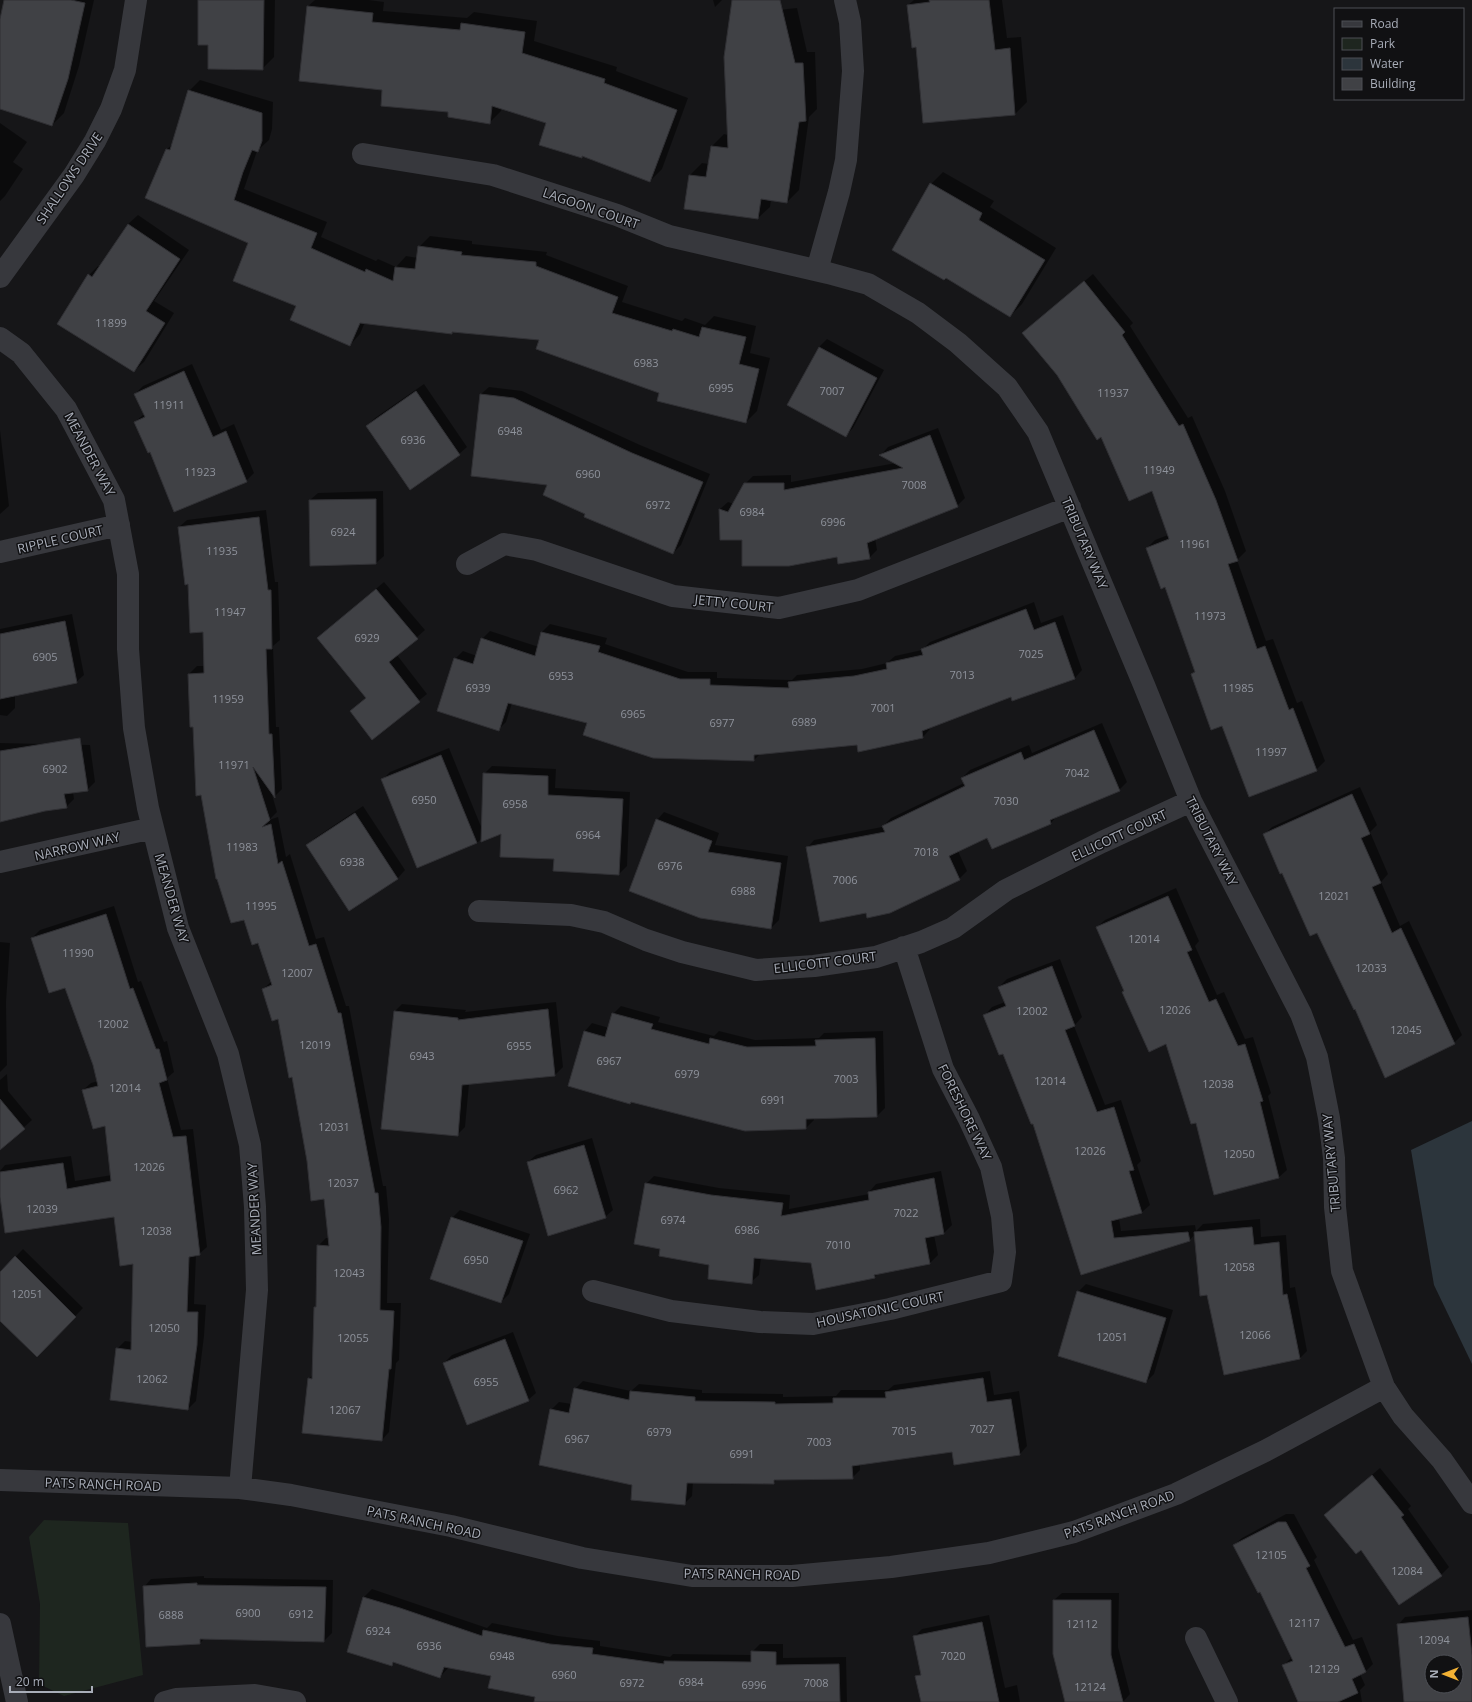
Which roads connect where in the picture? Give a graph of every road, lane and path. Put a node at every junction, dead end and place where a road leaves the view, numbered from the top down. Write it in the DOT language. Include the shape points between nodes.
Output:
graph roads {
  1 [pos="136,0"];
  2 [pos="845,0"];
  3 [pos="363,154"];
  4 [pos="817,270"];
  5 [pos="0,277"];
  6 [pos="0,338"];
  7 [pos="1070,507"];
  8 [pos="119,525"];
  9 [pos="0,552"];
  10 [pos="467,564"];
  11 [pos="1191,801"];
  12 [pos="153,828"];
  13 [pos="0,862"];
  14 [pos="479,911"];
  15 [pos="904,947"];
  16 [pos="1002,1280"];
  17 [pos="593,1292"];
  18 [pos="1384,1387"];
  19 [pos="0,1480"];
  20 [pos="240,1488"];
  21 [pos="1472,1503"];
  22 [pos="0,1624"];
  23 [pos="1196,1638"];
  24 [pos="17,1702"];
  25 [pos="165,1702"];
  26 [pos="295,1702"];
  27 [pos="1227,1702"];
  1 -- 5 [label="street, SHALLOWS DRIVE" via="125,70 96,141"];
  2 -- 4 [label="street" via="850,22 854,71 846,160"];
  3 -- 4 [label="street, LAGOON COURT" via="493,175 617,215 669,236"];
  4 -- 7 [label="street, TRIBUTARY WAY" via="868,284 918,313 958,343 1007,387 1038,432"];
  6 -- 8 [label="street, MEANDER WAY" via="21,353 66,410 114,500"];
  7 -- 10 [label="street, JETTY COURT" via="858,590 779,608 673,596 537,550 504,544"];
  7 -- 11 [label="street, TRIBUTARY WAY"];
  8 -- 9 [label="street, RIPPLE COURT"];
  8 -- 12 [label="street, MEANDER WAY" via="128,574 128,649 134,728"];
  11 -- 15 [label="street, ELLICOTT COURT" via="1006,890 953,928"];
  11 -- 18 [label="street, TRIBUTARY WAY" via="1301,1014 1317,1057 1334,1158 1334,1207 1342,1272"];
  12 -- 13 [label="street, NARROW WAY"];
  12 -- 20 [label="street, MEANDER WAY" via="178,928 228,1054 250,1145 255,1207 257,1290"];
  14 -- 15 [label="street, ELLICOTT COURT" via="571,915 604,922 682,952 756,970 814,966 868,958"];
  15 -- 16 [label="street, FORESHORE WAY" via="943,1069 992,1167 1002,1216 1005,1252"];
  16 -- 17 [label="street, HOUSATONIC COURT" via="890,1309 813,1324 760,1322 671,1311"];
  18 -- 20 [label="street, PATS RANCH ROAD" via="1265,1451 1176,1494 1074,1532 989,1553 891,1568 792,1576 692,1576 582,1558 451,1526"];
  18 -- 21 [label="street, TRIBUTARY WAY" via="1403,1416 1442,1460"];
  19 -- 20 [label="street, PATS RANCH ROAD"];
  22 -- 24 [label="street"];
  23 -- 27 [label="street"];
  25 -- 26 [label="street" via="255,1695"];
}
